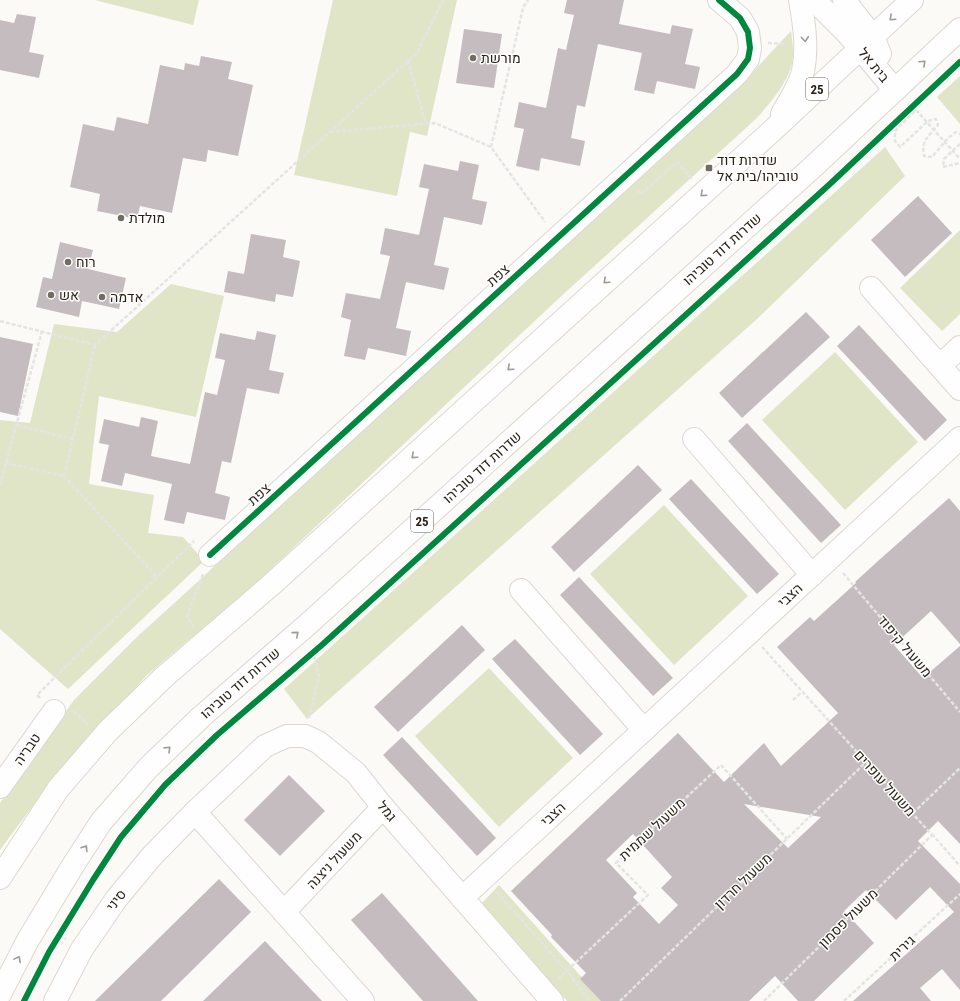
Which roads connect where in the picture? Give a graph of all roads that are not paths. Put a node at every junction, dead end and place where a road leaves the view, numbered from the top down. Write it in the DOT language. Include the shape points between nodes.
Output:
graph roads {
  1 [pos="719,0"];
  2 [pos="800,0"];
  3 [pos="814,0"];
  4 [pos="844,0"];
  5 [pos="912,0"];
  6 [pos="960,29"];
  7 [pos="867,42"];
  8 [pos="895,90"];
  9 [pos="773,130"];
  10 [pos="870,288"];
  11 [pos="960,347"];
  12 [pos="940,366"];
  13 [pos="960,389"];
  14 [pos="960,438"];
  15 [pos="694,439"];
  16 [pos="210,555"];
  17 [pos="812,574"];
  18 [pos="521,590"];
  19 [pos="62,710"];
  20 [pos="644,730"];
  21 [pos="0,787"];
  22 [pos="384,807"];
  23 [pos="195,812"];
  24 [pos="0,878"];
  25 [pos="462,898"];
  26 [pos="284,912"];
  27 [pos="0,994"];
  28 [pos="548,996"];
  29 [pos="58,1000"];
  30 [pos="363,1001"];
  1 -- 16 [label="main road, צפת" via="740,18 748,32 748,59 736,74"];
  2 -- 9 [label="main road, one-way" via="805,45 802,72"];
  3 -- 7 [label="main road, בית אל" via="847,33"];
  4 -- 7 [label="main road, בית אל"];
  5 -- 7 [label="main road, 25, one-way"];
  8 -- 6 [label="main road, שדרות דוד טוביהו / 25, one-way"];
  7 -- 8 [label="main road, בית אל"];
  7 -- 9 [label="main road, 25"];
  27 -- 8 [label="main road, שדרות דוד טוביהו / 25, one-way" via="28,940 101,822 148,768 201,717 307,625"];
  9 -- 24 [label="main road, 25, one-way" via="271,585 164,677 108,731 58,790"];
  10 -- 12 [label="main road"];
  11 -- 12 [label="main road"];
  12 -- 13 [label="main road"];
  14 -- 17 [label="main road, הצבי"];
  15 -- 17 [label="main road, הצבי"];
  17 -- 20 [label="main road, הצבי"];
  18 -- 20 [label="main road"];
  19 -- 21 [label="main road, טבריה"];
  20 -- 25 [label="main road, הצבי"];
  22 -- 23 [label="main road, גמל" via="356,773 318,742 305,736 288,736 265,746"];
  22 -- 25 [label="main road, גמל"];
  22 -- 26 [label="main road, משעול ניצנה"];
  23 -- 26 [label="main road"];
  23 -- 29 [label="main road, סיני" via="152,856 117,898 82,949"];
  25 -- 28 [label="main road, גמל"];
  26 -- 30 [label="main road"];
}
